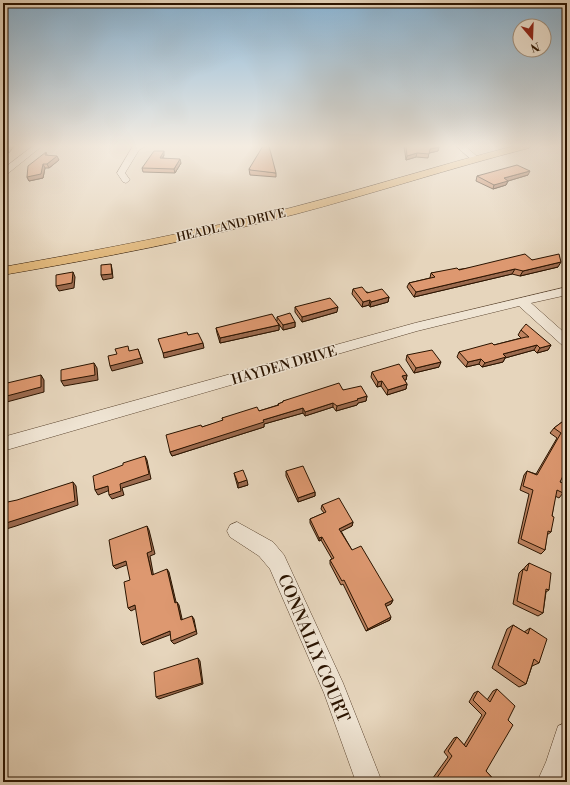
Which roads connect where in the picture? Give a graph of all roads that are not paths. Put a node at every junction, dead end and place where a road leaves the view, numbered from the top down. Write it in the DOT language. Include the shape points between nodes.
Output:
graph roads {
  1 [pos="395,183"];
  2 [pos="3,271"];
  3 [pos="567,291"];
  4 [pos="522,302"];
  5 [pos="567,342"];
  6 [pos="3,444"];
  7 [pos="237,531"];
  8 [pos="567,735"];
  9 [pos="369,782"];
  10 [pos="550,782"];
  1 -- 2 [label="main road, HEADLAND DRIVE" via="249,221"];
  3 -- 4 [label="street, HAYDEN DRIVE"];
  4 -- 5 [label="street"];
  4 -- 6 [label="street, HAYDEN DRIVE" via="414,328"];
  7 -- 9 [label="street, CONNALLY COURT" via="266,549 277,562 335,691"];
  8 -- 10 [label="street" via="558,766"];
}
